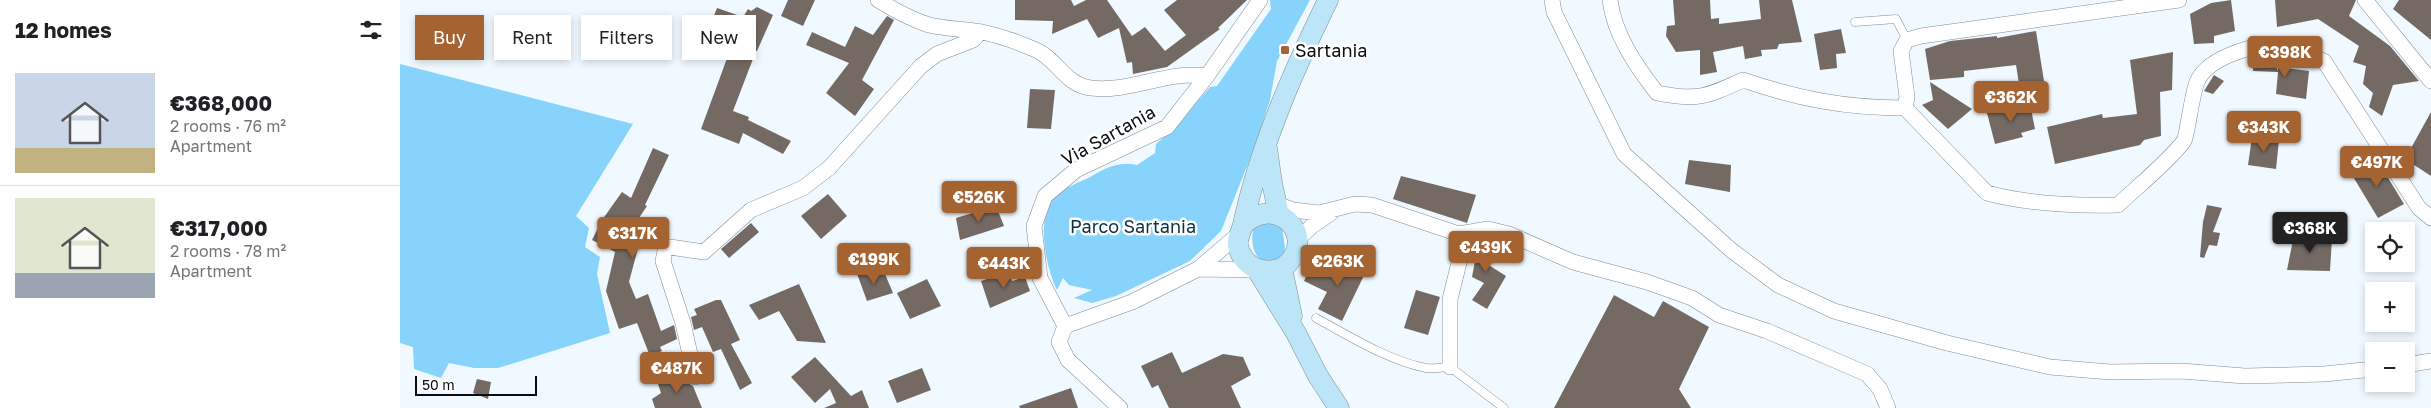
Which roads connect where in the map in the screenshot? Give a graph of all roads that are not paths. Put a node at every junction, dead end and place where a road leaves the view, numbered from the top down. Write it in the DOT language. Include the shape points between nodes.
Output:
graph roads {
  1 [pos="878,0"];
  2 [pos="1260,0"];
  3 [pos="1328,0"];
  4 [pos="1552,0"];
  5 [pos="1610,0"];
  6 [pos="2179,0"];
  7 [pos="2365,0"];
  8 [pos="1855,22"];
  9 [pos="980,32"];
  10 [pos="1906,40"];
  11 [pos="1207,76"];
  12 [pos="2431,80"];
  13 [pos="1905,108"];
  14 [pos="1267,145"];
  15 [pos="1278,209"];
  16 [pos="1335,211"];
  17 [pos="2431,218"];
  18 [pos="1241,229"];
  19 [pos="1459,234"];
  20 [pos="1297,240"];
  21 [pos="1282,268"];
  22 [pos="1198,269"];
  23 [pos="1258,270"];
  24 [pos="1316,318"];
  25 [pos="1065,326"];
  26 [pos="1296,333"];
  27 [pos="2431,362"];
  28 [pos="2415,364"];
  29 [pos="1450,367"];
  30 [pos="2365,370"];
  31 [pos="695,377"];
  32 [pos="1120,408"];
  33 [pos="1338,408"];
  34 [pos="1504,408"];
  35 [pos="1888,408"];
  1 -- 9 [label="street" via="900,14 929,24"];
  2 -- 11 [label="street, Via Sartania"];
  3 -- 14 [label="street" via="1305,48"];
  4 -- 30 [label="street" via="1554,12 1624,154 1731,250 1778,285 1834,311 1946,343 2050,366 2110,372 2181,371 2245,376"];
  5 -- 13 [label="street" via="1612,17 1637,67 1657,93 1682,98 1710,96 1743,80 1790,96 1832,104"];
  6 -- 10 [label="street"];
  7 -- 12 [label="street"];
  8 -- 10 [label="lane" via="1896,19"];
  9 -- 11 [label="street" via="1013,40 1039,51 1068,80 1089,88 1118,88 1179,75"];
  9 -- 31 [label="street" via="973,40 937,54 921,66 836,160 803,188 751,210 704,252 670,247 665,251 663,261 683,323"];
  10 -- 13 [label="street" via="1901,51 1907,97"];
  11 -- 25 [label="street, Via Sartania" via="1167,127 1076,170 1045,196 1034,226 1040,278"];
  13 -- 17 [label="street" via="1987,193 2005,198 2118,206 2185,140 2197,80 2212,63 2237,52 2268,46 2300,52 2324,61 2419,208"];
  14 -- 15 [label="street"];
  14 -- 18 [label="street" via="1254,178"];
  15 -- 16 [label="street" via="1306,213"];
  15 -- 18 [label="street" via="1260,213"];
  15 -- 20 [label="street" via="1295,230"];
  16 -- 19 [label="street" via="1355,204 1372,205"];
  16 -- 20 [label="street"];
  18 -- 22 [label="street"];
  18 -- 23 [label="street" via="1238,245 1241,256"];
  19 -- 29 [label="street" via="1462,251 1450,299"];
  19 -- 35 [label="street" via="1488,229 1509,234 1573,262 1692,298 1719,315 1767,331 1867,374 1880,390"];
  20 -- 21 [label="street" via="1296,251"];
  21 -- 23 [label="street"];
  21 -- 26 [label="street"];
  22 -- 23 [label="street"];
  22 -- 25 [label="street" via="1132,302"];
  23 -- 26 [label="street"];
  24 -- 29 [label="lane" via="1364,344 1414,364 1428,368"];
  25 -- 32 [label="street" via="1059,342 1068,360"];
  26 -- 33 [label="street"];
  27 -- 28 [label="street"];
  29 -- 34 [label="lane"];
}
